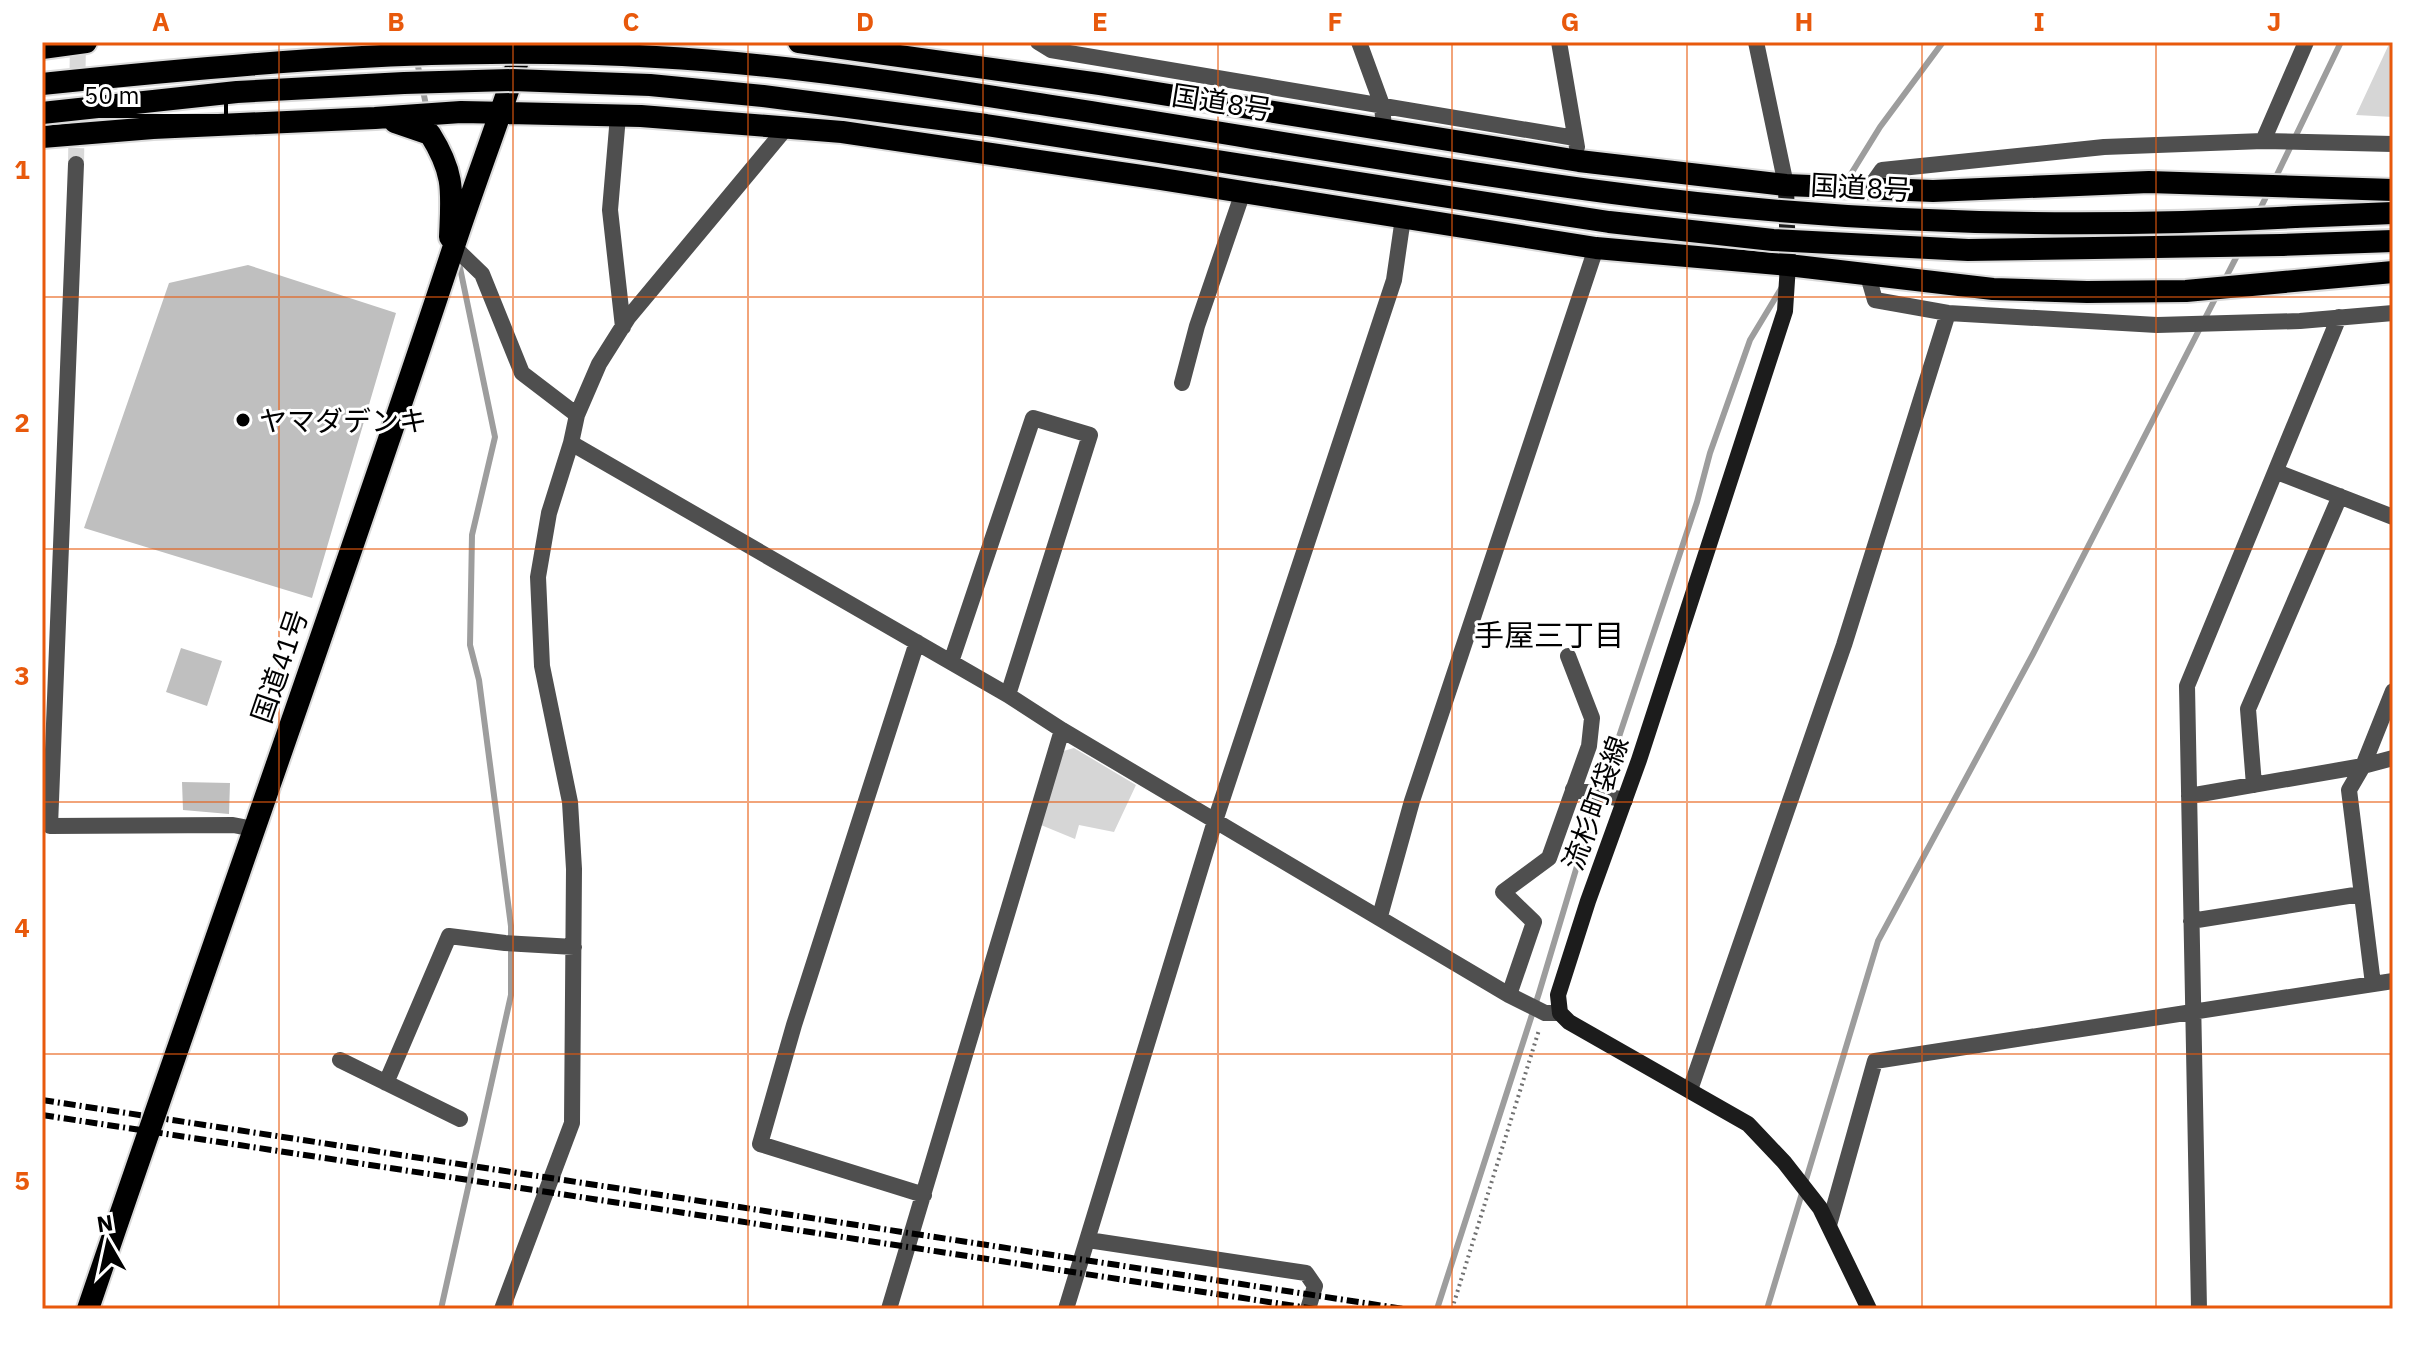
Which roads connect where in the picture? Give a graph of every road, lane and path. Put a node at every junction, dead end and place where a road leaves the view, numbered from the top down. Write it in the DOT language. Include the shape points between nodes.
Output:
graph roads {
  1 [pos="86,42"];
  2 [pos="524,42"];
  3 [pos="799,42"];
  4 [pos="1038,42"];
  5 [pos="1359,42"];
  6 [pos="1559,42"];
  7 [pos="1756,42"];
  8 [pos="2306,42"];
  9 [pos="42,48"];
  10 [pos="922,50"];
  11 [pos="42,84"];
  12 [pos="1382,105"];
  13 [pos="42,113"];
  14 [pos="502,113"];
  15 [pos="618,116"];
  16 [pos="375,118"];
  17 [pos="787,127"];
  18 [pos="1384,129"];
  19 [pos="42,137"];
  20 [pos="1575,138"];
  21 [pos="2263,141"];
  22 [pos="2393,144"];
  23 [pos="1579,161"];
  24 [pos="76,164"];
  25 [pos="1786,185"];
  26 [pos="1868,190"];
  27 [pos="2393,190"];
  28 [pos="1243,192"];
  29 [pos="2393,213"];
  30 [pos="1403,218"];
  31 [pos="2393,241"];
  32 [pos="1596,248"];
  33 [pos="451,254"];
  34 [pos="1788,265"];
  35 [pos="2393,272"];
  36 [pos="1868,276"];
  37 [pos="1948,313"];
  38 [pos="2393,313"];
  39 [pos="2339,317"];
  40 [pos="623,327"];
  41 [pos="1182,383"];
  42 [pos="577,415"];
  43 [pos="571,443"];
  44 [pos="2277,472"];
  45 [pos="2340,496"];
  46 [pos="2393,517"];
  47 [pos="917,642"];
  48 [pos="1568,656"];
  49 [pos="951,662"];
  50 [pos="2393,691"];
  51 [pos="1008,695"];
  52 [pos="1062,730"];
  53 [pos="2393,758"];
  54 [pos="2363,766"];
  55 [pos="2254,785"];
  56 [pos="1580,791"];
  57 [pos="2189,796"];
  58 [pos="1619,799"];
  59 [pos="1215,821"];
  60 [pos="254,829"];
  61 [pos="2361,894"];
  62 [pos="1380,916"];
  63 [pos="2191,921"];
  64 [pos="574,947"];
  65 [pos="2393,981"];
  66 [pos="2373,984"];
  67 [pos="1509,995"];
  68 [pos="2192,1011"];
  69 [pos="1552,1013"];
  70 [pos="340,1060"];
  71 [pos="386,1083"];
  72 [pos="1690,1090"];
  73 [pos="460,1119"];
  74 [pos="924,1195"];
  75 [pos="1829,1225"];
  76 [pos="1088,1240"];
  77 [pos="88,1309"];
  78 [pos="502,1309"];
  79 [pos="889,1309"];
  80 [pos="1066,1309"];
  81 [pos="1308,1309"];
  82 [pos="1452,1309"];
  83 [pos="1869,1309"];
  84 [pos="2199,1309"];
  1 -- 9 [label="highway"];
  2 -- 14 [label="highway, 国道41号"];
  3 -- 10 [label="highway"];
  4 -- 12 [label="street" via="1051,50"];
  5 -- 12 [label="street"];
  6 -- 20 [label="street"];
  7 -- 25 [label="street"];
  8 -- 21 [label="street"];
  10 -- 18 [label="highway"];
  11 -- 29 [label="highway, 国道8号, bridge" via="238,64 405,55 654,57 941,88 1611,193 1779,212 1957,222 2213,222"];
  12 -- 18 [label="street"];
  12 -- 20 [label="street"];
  13 -- 31 [label="highway, 国道8号, bridge" via="237,92 404,83 650,85 986,125 1609,222 1773,240 1968,250"];
  14 -- 15 [label="highway"];
  14 -- 16 [label="highway"];
  14 -- 33 [label="highway, 国道41号"];
  15 -- 17 [label="highway"];
  15 -- 40 [label="street" via="610,210"];
  16 -- 19 [label="highway"];
  16 -- 33 [label="highway" via="430,134 444,157 453,184"];
  17 -- 28 [label="highway"];
  17 -- 40 [label="street"];
  18 -- 23 [label="highway"];
  20 -- 23 [label="street"];
  21 -- 22 [label="street"];
  21 -- 26 [label="street" via="2104,147 1882,170"];
  23 -- 25 [label="highway"];
  24 -- 60 [label="street" via="50,826"];
  25 -- 26 [label="highway"];
  25 -- 34 [label="main road, 流杉町袋線"];
  26 -- 27 [label="highway" via="2149,182"];
  28 -- 30 [label="highway"];
  28 -- 41 [label="street"];
  30 -- 32 [label="highway"];
  30 -- 59 [label="street" via="1394,280"];
  32 -- 34 [label="highway"];
  32 -- 62 [label="street" via="1417,786"];
  33 -- 42 [label="street" via="482,274 522,373"];
  33 -- 60 [label="highway, 国道41号"];
  34 -- 36 [label="highway"];
  34 -- 58 [label="main road, 流杉町袋線" via="1785,311"];
  35 -- 36 [label="highway" via="2186,291 2087,292"];
  36 -- 37 [label="street" via="1875,300"];
  37 -- 39 [label="street" via="2157,325"];
  37 -- 72 [label="street" via="1844,645"];
  38 -- 39 [label="street"];
  39 -- 44 [label="street"];
  40 -- 42 [label="street" via="599,364"];
  42 -- 43 [label="street"];
  43 -- 47 [label="street"];
  43 -- 64 [label="street" via="549,513 538,577 542,666 570,802"];
  44 -- 45 [label="street"];
  44 -- 57 [label="street" via="2187,686"];
  45 -- 46 [label="street"];
  45 -- 55 [label="street" via="2248,709"];
  47 -- 49 [label="street"];
  47 -- 74 [label="street" via="760,1144"];
  48 -- 56 [label="street" via="1592,718"];
  49 -- 51 [label="street"];
  49 -- 51 [label="street" via="1033,418 1090,435"];
  50 -- 54 [label="street"];
  51 -- 52 [label="street"];
  52 -- 59 [label="street"];
  52 -- 74 [label="street"];
  53 -- 54 [label="street"];
  54 -- 55 [label="street"];
  54 -- 61 [label="street" via="2349,790"];
  55 -- 57 [label="street"];
  56 -- 58 [label="street"];
  56 -- 67 [label="street" via="1549,858 1503,892 1534,922"];
  57 -- 63 [label="street"];
  58 -- 69 [label="main road, 流杉町袋線"];
  59 -- 62 [label="street"];
  59 -- 76 [label="street"];
  60 -- 77 [label="highway, 国道41号"];
  61 -- 63 [label="street"];
  61 -- 66 [label="street"];
  62 -- 67 [label="street"];
  63 -- 68 [label="street"];
  64 -- 71 [label="street" via="449,936"];
  64 -- 78 [label="street" via="572,1123"];
  65 -- 66 [label="street"];
  66 -- 68 [label="street"];
  67 -- 69 [label="street"];
  68 -- 75 [label="street" via="1875,1061"];
  68 -- 84 [label="street"];
  69 -- 72 [label="main road"];
  69 -- 82 [label="path"];
  70 -- 71 [label="street"];
  71 -- 73 [label="street"];
  72 -- 75 [label="main road" via="1748,1124 1784,1162"];
  74 -- 79 [label="street"];
  75 -- 83 [label="main road"];
  76 -- 80 [label="street"];
  76 -- 81 [label="street" via="1306,1273 1315,1286"];
}
